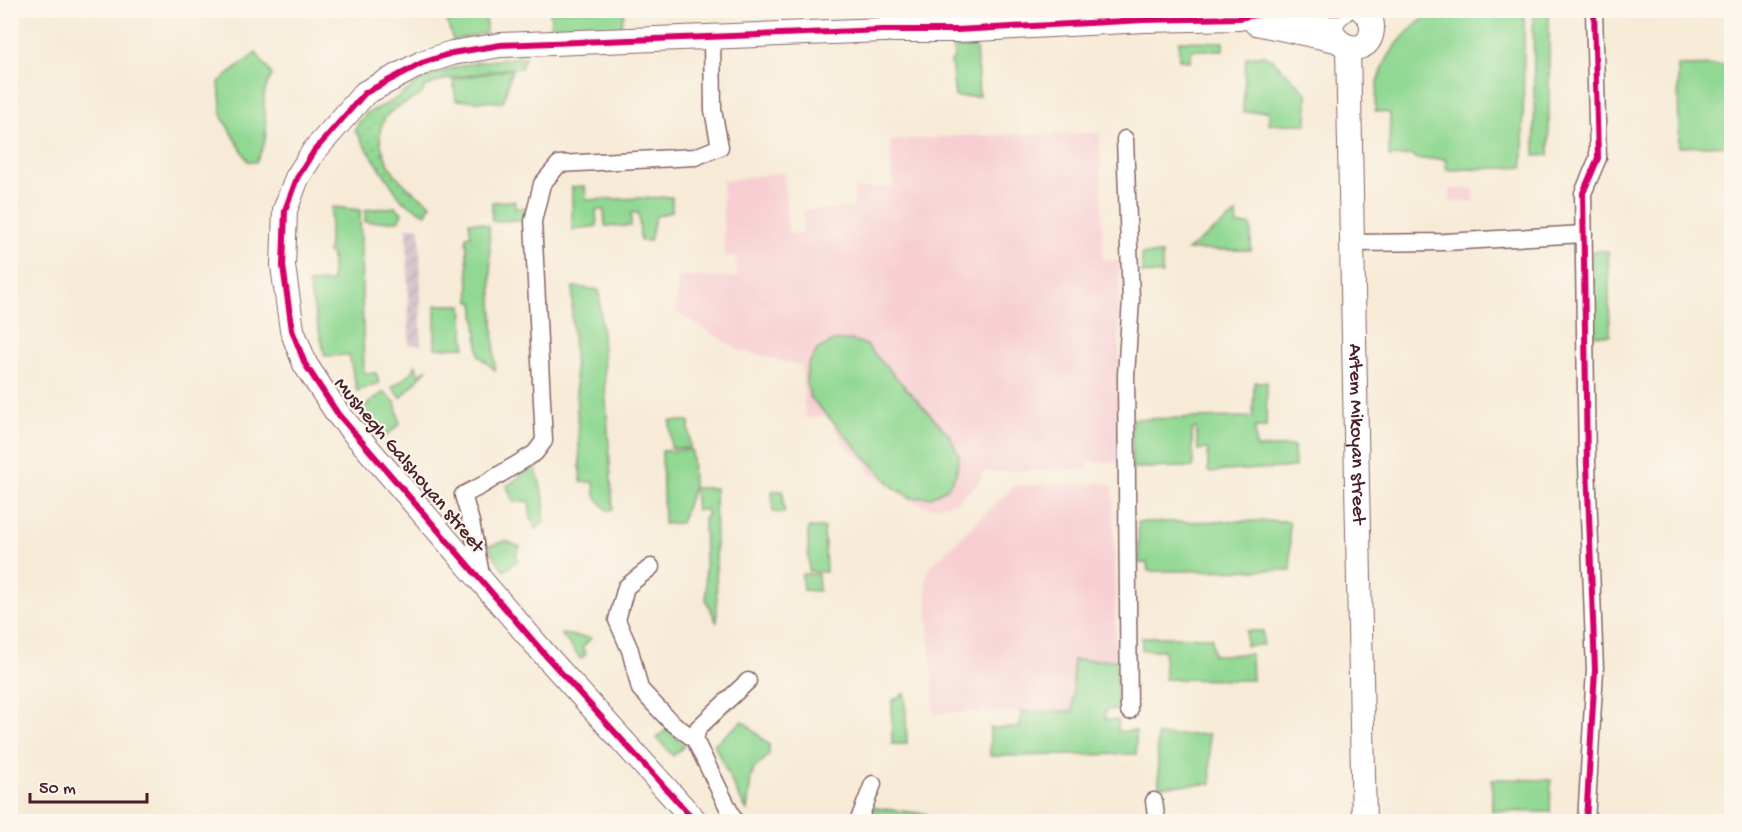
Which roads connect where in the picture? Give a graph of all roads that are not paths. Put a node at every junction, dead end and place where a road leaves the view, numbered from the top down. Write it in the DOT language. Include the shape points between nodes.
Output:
graph roads {
  1 [pos="1594,10"];
  2 [pos="1358,12"];
  3 [pos="1239,18"];
  4 [pos="712,38"];
  5 [pos="1342,44"];
  6 [pos="1125,139"];
  7 [pos="1584,234"];
  8 [pos="1351,243"];
  9 [pos="651,567"];
  10 [pos="482,581"];
  11 [pos="748,681"];
  12 [pos="1130,711"];
  13 [pos="695,740"];
  14 [pos="873,784"];
  15 [pos="1154,801"];
  16 [pos="696,822"];
  17 [pos="735,822"];
  18 [pos="858,822"];
  19 [pos="1157,822"];
  20 [pos="1364,822"];
  21 [pos="1586,822"];
  1 -- 7 [label="street" via="1598,158 1583,193"];
  2 -- 3 [label="street, Mushegh Galshoyan street" via="1265,13"];
  2 -- 5 [label="street" via="1333,24"];
  2 -- 5 [label="street" via="1372,27 1368,40 1363,45"];
  3 -- 4 [label="street, Mushegh Galshoyan street"];
  3 -- 5 [label="street, Mushegh Galshoyan street"];
  4 -- 10 [label="street" via="713,110 720,147 695,157 559,164 542,184 533,221 544,441 535,453 463,495"];
  4 -- 10 [label="street, Mushegh Galshoyan street" via="501,45 422,63 365,93 314,151 297,178 285,210 283,266 292,330 305,364 338,414"];
  5 -- 8 [label="street, Artem Mikoyan street"];
  6 -- 12 [label="street" via="1131,300 1126,375"];
  7 -- 8 [label="street"];
  7 -- 21 [label="street" via="1594,670"];
  8 -- 20 [label="street, Artem Mikoyan street"];
  9 -- 13 [label="street" via="626,587 617,620 640,689 670,721"];
  10 -- 16 [label="street, Mushegh Galshoyan street"];
  11 -- 13 [label="street" via="698,728"];
  13 -- 17 [label="street"];
  14 -- 18 [label="street"];
  15 -- 19 [label="street"];
}
